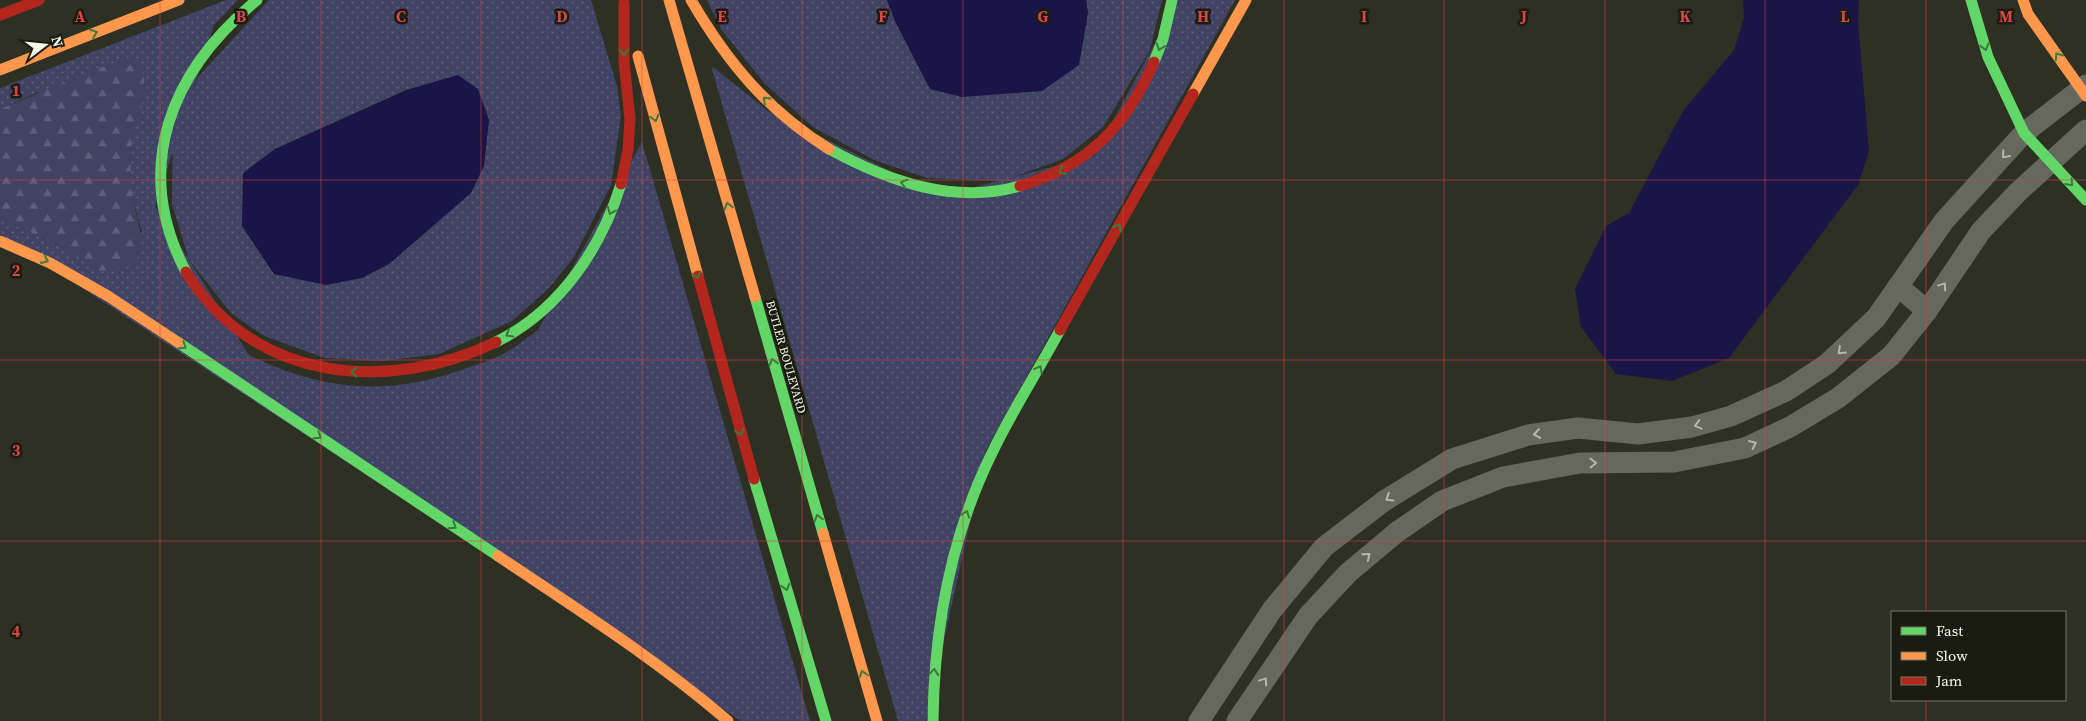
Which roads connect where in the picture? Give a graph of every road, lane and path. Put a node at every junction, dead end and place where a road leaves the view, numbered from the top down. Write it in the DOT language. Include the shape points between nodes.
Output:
graph roads {
  1 [pos="39,0"];
  2 [pos="179,0"];
  3 [pos="257,0"];
  4 [pos="669,0"];
  5 [pos="691,0"];
  6 [pos="1172,0"];
  7 [pos="1246,0"];
  8 [pos="1971,0"];
  9 [pos="2023,0"];
  10 [pos="623,2"];
  11 [pos="0,15"];
  12 [pos="0,70"];
  13 [pos="2084,90"];
  14 [pos="2086,130"];
  15 [pos="2024,133"];
  16 [pos="2052,163"];
  17 [pos="2086,200"];
  18 [pos="0,241"];
  19 [pos="1898,286"];
  20 [pos="1927,311"];
  21 [pos="728,721"];
  22 [pos="826,721"];
  23 [pos="877,721"];
  24 [pos="933,721"];
  25 [pos="1199,721"];
  26 [pos="1237,721"];
  1 -- 11 [label="main road"];
  12 -- 2 [label="main road, one-way"];
  10 -- 3 [label="main road, one-way" via="624,58 630,108 627,163 599,240 585,261 536,317 492,344 446,363 371,372 324,368 301,362 277,354 238,331 196,288 170,235 164,214 160,174 161,154 171,115 181,90 206,50"];
  23 -- 4 [label="main road, BUTLER BOULEVARD, one-way"];
  6 -- 5 [label="main road, one-way" via="1154,66 1128,113 1095,149 1076,163 1035,183 986,194 960,194 904,184 881,176 813,139 749,84 730,61"];
  24 -- 7 [label="main road, one-way" via="936,655 946,584 955,545 979,482 996,445"];
  8 -- 15 [label="main road, one-way" via="1988,58"];
  13 -- 9 [label="main road, one-way" via="2028,14"];
  10 -- 22 [label="main road, one-way" via="734,411"];
  13 -- 15 [label="street"];
  14 -- 16 [label="street"];
  15 -- 16 [label="main road"];
  15 -- 19 [label="street, one-way" via="1944,221"];
  16 -- 17 [label="main road, one-way"];
  20 -- 16 [label="street, one-way" via="1981,230"];
  18 -- 21 [label="main road, one-way" via="50,263 108,296 636,648"];
  19 -- 20 [label="street"];
  19 -- 25 [label="street, one-way" via="1876,318 1827,364 1786,391 1731,416 1692,427 1638,434 1578,428 1528,435 1452,459 1384,501 1324,547 1272,610"];
  26 -- 20 [label="street, one-way" via="1308,616 1348,572 1442,501 1503,476 1580,463 1674,462 1744,448 1790,427 1838,398 1891,356"];
}
